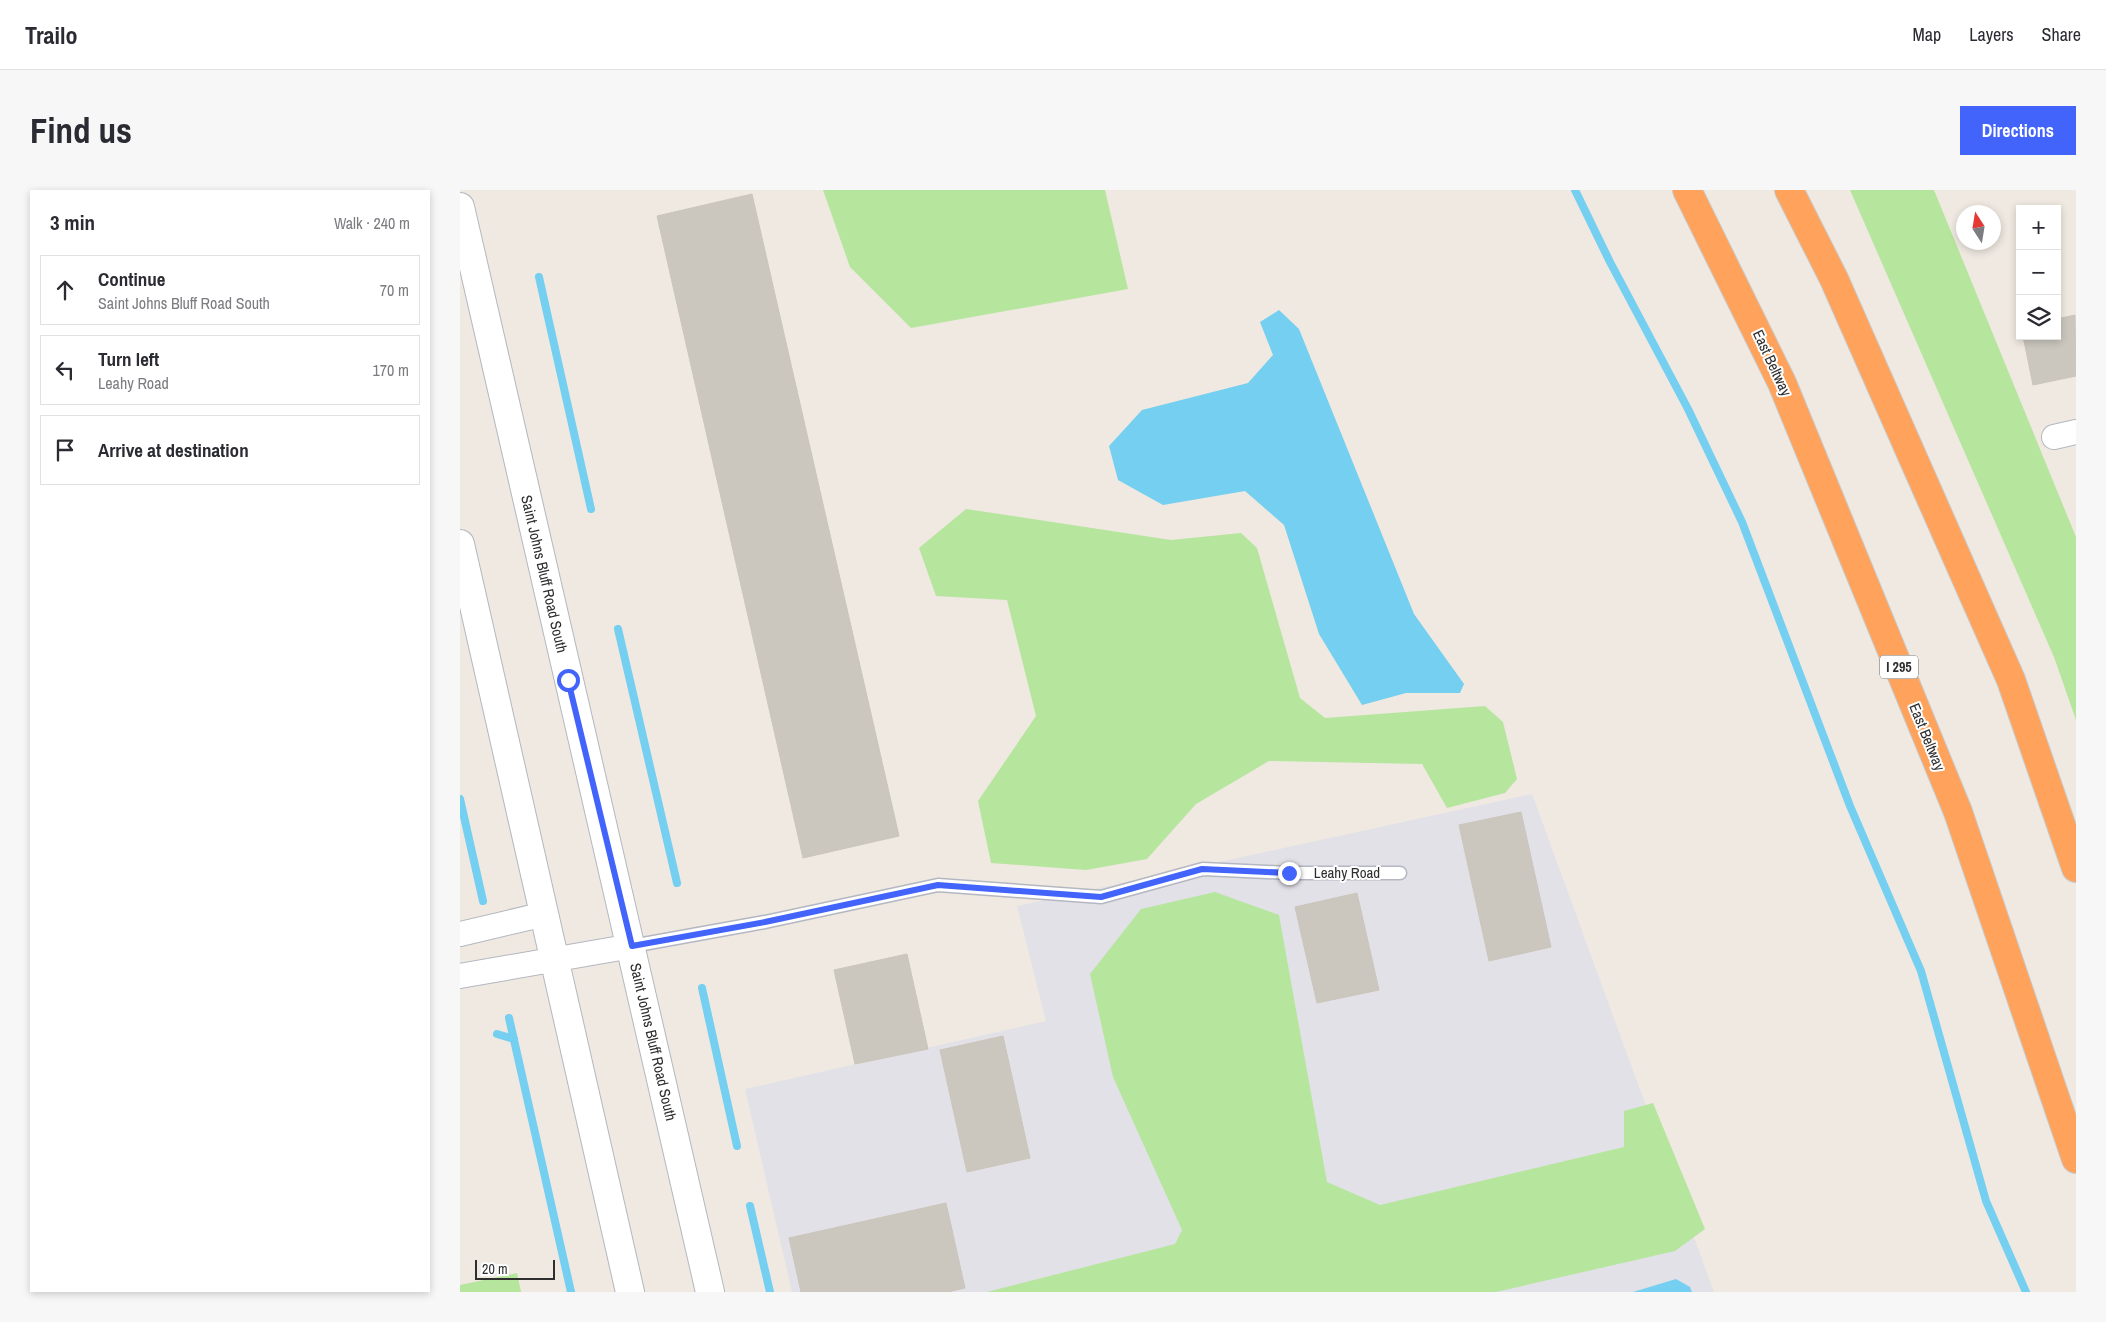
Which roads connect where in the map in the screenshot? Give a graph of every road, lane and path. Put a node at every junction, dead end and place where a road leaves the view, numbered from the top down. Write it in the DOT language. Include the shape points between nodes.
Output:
graph roads {
  1 [pos="1687,190"];
  2 [pos="1789,190"];
  3 [pos="460,207"];
  4 [pos="460,544"];
  5 [pos="2076,868"];
  6 [pos="1400,873"];
  7 [pos="545,914"];
  8 [pos="460,934"];
  9 [pos="632,946"];
  10 [pos="556,960"];
  11 [pos="460,976"];
  12 [pos="2076,1159"];
  13 [pos="630,1292"];
  14 [pos="710,1292"];
  1 -- 12 [label="highway, East Beltway / I 295" via="1782,383 1958,812"];
  2 -- 5 [label="highway" via="1834,279 2011,680"];
  3 -- 9 [label="main road, Saint Johns Bluff Road South"];
  4 -- 7 [label="main road"];
  6 -- 9 [label="lane, Leahy Road" via="1202,869 1101,897 938,885"];
  7 -- 8 [label="street"];
  7 -- 10 [label="main road"];
  9 -- 10 [label="street, Leahy Road"];
  9 -- 14 [label="main road, Saint Johns Bluff Road South"];
  10 -- 11 [label="street, Leahy Road"];
  10 -- 13 [label="main road"];
}
